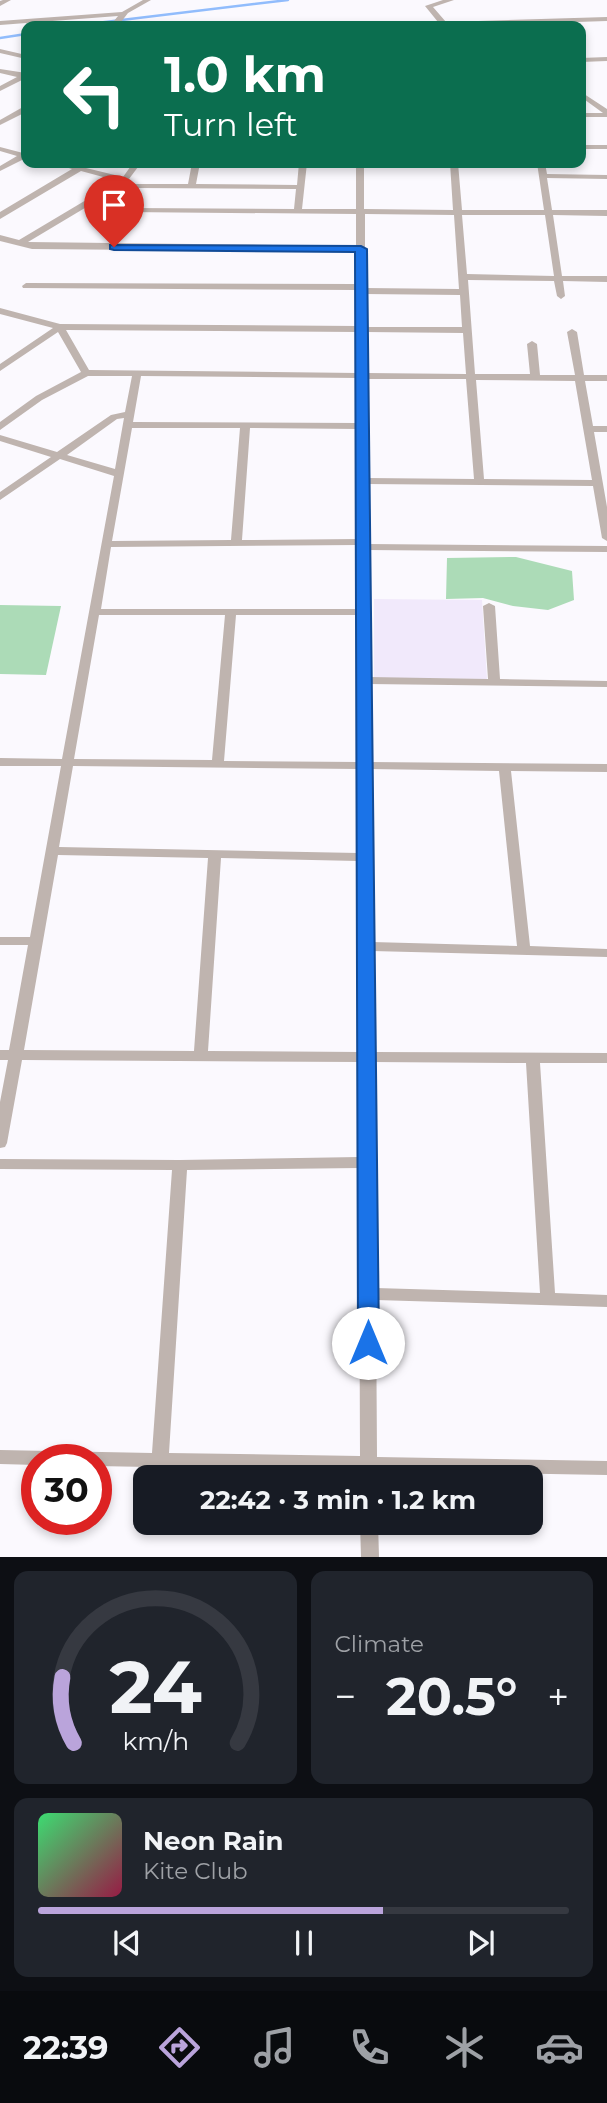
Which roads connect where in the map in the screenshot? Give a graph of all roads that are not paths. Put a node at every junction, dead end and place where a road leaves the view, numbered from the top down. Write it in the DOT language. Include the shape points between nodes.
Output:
graph roads {
  1 [pos="8,0"];
  2 [pos="125,0"];
  3 [pos="451,0"];
  4 [pos="145,2"];
  5 [pos="0,4"];
  6 [pos="123,15"];
  7 [pos="607,19"];
  8 [pos="31,21"];
  9 [pos="118,21"];
  10 [pos="441,21"];
  11 [pos="553,21"];
  12 [pos="21,22"];
  13 [pos="0,23"];
  14 [pos="0,51"];
  15 [pos="21,56"];
  16 [pos="607,59"];
  17 [pos="586,61"];
  18 [pos="0,71"];
  19 [pos="21,74"];
  20 [pos="21,78"];
  21 [pos="0,89"];
  22 [pos="586,98"];
  23 [pos="21,112"];
  24 [pos="607,113"];
  25 [pos="586,115"];
  26 [pos="0,123"];
  27 [pos="586,147"];
  28 [pos="607,147"];
  29 [pos="0,149"];
  30 [pos="21,154"];
  31 [pos="21,158"];
  32 [pos="75,168"];
  33 [pos="133,168"];
  34 [pos="195,168"];
  35 [pos="302,168"];
  36 [pos="360,168"];
  37 [pos="454,168"];
  38 [pos="542,168"];
  39 [pos="0,169"];
  40 [pos="79,169"];
  41 [pos="543,176"];
  42 [pos="607,177"];
  43 [pos="125,180"];
  44 [pos="133,186"];
  45 [pos="192,186"];
  46 [pos="300,187"];
  47 [pos="298,211"];
  48 [pos="361,212"];
  49 [pos="457,212"];
  50 [pos="548,213"];
  51 [pos="607,213"];
  52 [pos="0,216"];
  53 [pos="0,238"];
  54 [pos="22,243"];
  55 [pos="361,249"];
  56 [pos="463,277"];
  57 [pos="558,278"];
  58 [pos="607,279"];
  59 [pos="26,286"];
  60 [pos="361,289"];
  61 [pos="464,292"];
  62 [pos="561,296"];
  63 [pos="0,311"];
  64 [pos="60,327"];
  65 [pos="362,330"];
  66 [pos="467,330"];
  67 [pos="572,332"];
  68 [pos="532,344"];
  69 [pos="0,368"];
  70 [pos="86,373"];
  71 [pos="137,373"];
  72 [pos="362,375"];
  73 [pos="470,376"];
  74 [pos="535,377"];
  75 [pos="580,378"];
  76 [pos="607,378"];
  77 [pos="128,420"];
  78 [pos="245,426"];
  79 [pos="362,426"];
  80 [pos="0,427"];
  81 [pos="589,429"];
  82 [pos="607,429"];
  83 [pos="0,438"];
  84 [pos="59,456"];
  85 [pos="119,474"];
  86 [pos="362,481"];
  87 [pos="479,482"];
  88 [pos="598,483"];
  89 [pos="0,497"];
  90 [pos="607,537"];
  91 [pos="236,543"];
  92 [pos="107,544"];
  93 [pos="363,544"];
  94 [pos="607,549"];
  95 [pos="489,606"];
  96 [pos="94,612"];
  97 [pos="231,612"];
  98 [pos="363,612"];
  99 [pos="364,680"];
  100 [pos="494,682"];
  101 [pos="607,684"];
  102 [pos="0,762"];
  103 [pos="68,763"];
  104 [pos="218,764"];
  105 [pos="364,766"];
  106 [pos="505,767"];
  107 [pos="607,768"];
  108 [pos="52,851"];
  109 [pos="215,855"];
  110 [pos="365,857"];
  111 [pos="0,941"];
  112 [pos="36,942"];
  113 [pos="366,946"];
  114 [pos="524,951"];
  115 [pos="607,953"];
  116 [pos="0,1055"];
  117 [pos="16,1055"];
  118 [pos="201,1056"];
  119 [pos="366,1057"];
  120 [pos="533,1058"];
  121 [pos="607,1058"];
  122 [pos="0,1143"];
  123 [pos="367,1162"];
  124 [pos="0,1164"];
  125 [pos="180,1165"];
  126 [pos="368,1294"];
  127 [pos="548,1300"];
  128 [pos="607,1301"];
  129 [pos="0,1457"];
  130 [pos="160,1460"];
  131 [pos="264,1465"];
  132 [pos="369,1465"];
  133 [pos="607,1468"];
  134 [pos="543,1469"];
  135 [pos="369,1535"];
  136 [pos="370,1557"];
  1 -- 5 [label="street"];
  2 -- 4 [label="street"];
  3 -- 10 [label="street" via="428,6"];
  4 -- 6 [label="street"];
  6 -- 8 [label="street"];
  6 -- 9 [label="street"];
  7 -- 11 [label="street"];
  12 -- 13 [label="street"];
  14 -- 15 [label="street"];
  16 -- 17 [label="street"];
  18 -- 19 [label="street"];
  20 -- 21 [label="street"];
  22 -- 24 [label="street"];
  23 -- 26 [label="street"];
  24 -- 25 [label="street"];
  27 -- 28 [label="street"];
  29 -- 30 [label="street"];
  31 -- 39 [label="street"];
  32 -- 40 [label="street"];
  33 -- 43 [label="street"];
  34 -- 45 [label="street"];
  35 -- 46 [label="street"];
  36 -- 48 [label="street"];
  37 -- 49 [label="street"];
  38 -- 41 [label="street"];
  40 -- 43 [label="street"];
  40 -- 52 [label="street"];
  41 -- 42 [label="street"];
  41 -- 50 [label="street"];
  43 -- 44 [label="street"];
  43 -- 54 [label="street"];
  44 -- 45 [label="street"];
  44 -- 47 [label="street" via="125,210"];
  45 -- 46 [label="street"];
  46 -- 47 [label="street"];
  47 -- 48 [label="street"];
  48 -- 49 [label="street"];
  48 -- 55 [label="street"];
  49 -- 50 [label="street"];
  49 -- 56 [label="street"];
  50 -- 51 [label="street"];
  50 -- 57 [label="street"];
  53 -- 54 [label="street"];
  54 -- 55 [label="street"];
  55 -- 60 [label="street"];
  56 -- 57 [label="street"];
  56 -- 61 [label="street"];
  57 -- 58 [label="street"];
  57 -- 62 [label="street"];
  59 -- 60 [label="street"];
  60 -- 61 [label="street"];
  60 -- 65 [label="street"];
  61 -- 66 [label="street"];
  63 -- 64 [label="street"];
  64 -- 65 [label="street"];
  64 -- 69 [label="street"];
  64 -- 70 [label="street"];
  65 -- 66 [label="street"];
  65 -- 72 [label="street"];
  66 -- 73 [label="street"];
  67 -- 75 [label="street"];
  68 -- 74 [label="street"];
  70 -- 71 [label="street"];
  70 -- 80 [label="street" via="39,398"];
  71 -- 72 [label="street"];
  71 -- 77 [label="street"];
  72 -- 73 [label="street"];
  72 -- 79 [label="street"];
  73 -- 74 [label="street"];
  73 -- 87 [label="street"];
  74 -- 75 [label="street"];
  75 -- 76 [label="street"];
  75 -- 81 [label="street"];
  77 -- 78 [label="street"];
  77 -- 84 [label="street" via="114,417"];
  77 -- 85 [label="street"];
  78 -- 79 [label="street"];
  78 -- 91 [label="street"];
  79 -- 86 [label="street"];
  81 -- 82 [label="street"];
  81 -- 88 [label="street"];
  83 -- 84 [label="street"];
  84 -- 85 [label="street"];
  84 -- 89 [label="street"];
  85 -- 92 [label="street"];
  86 -- 87 [label="street"];
  86 -- 93 [label="street"];
  87 -- 88 [label="street"];
  88 -- 90 [label="street"];
  91 -- 92 [label="street"];
  91 -- 93 [label="street"];
  92 -- 96 [label="street"];
  93 -- 94 [label="street"];
  93 -- 98 [label="street"];
  95 -- 100 [label="street"];
  96 -- 97 [label="street"];
  96 -- 103 [label="street"];
  97 -- 98 [label="street"];
  97 -- 104 [label="street"];
  98 -- 99 [label="street"];
  99 -- 100 [label="street"];
  99 -- 105 [label="street"];
  100 -- 101 [label="street"];
  102 -- 103 [label="street"];
  103 -- 104 [label="street"];
  103 -- 108 [label="street"];
  104 -- 105 [label="street"];
  105 -- 106 [label="street"];
  105 -- 110 [label="street"];
  106 -- 107 [label="street"];
  106 -- 114 [label="street"];
  108 -- 109 [label="street"];
  108 -- 112 [label="street"];
  109 -- 110 [label="street"];
  109 -- 118 [label="street"];
  110 -- 113 [label="street"];
  111 -- 112 [label="street"];
  112 -- 117 [label="street"];
  113 -- 114 [label="street"];
  113 -- 119 [label="street"];
  114 -- 115 [label="street"];
  116 -- 117 [label="street"];
  117 -- 118 [label="street"];
  117 -- 122 [label="street"];
  118 -- 119 [label="street"];
  119 -- 120 [label="street"];
  119 -- 123 [label="street"];
  120 -- 121 [label="street"];
  120 -- 127 [label="street"];
  123 -- 125 [label="street"];
  123 -- 126 [label="street"];
  124 -- 125 [label="street"];
  125 -- 130 [label="street"];
  126 -- 127 [label="street"];
  126 -- 132 [label="street"];
  127 -- 128 [label="street"];
  129 -- 130 [label="street"];
  130 -- 131 [label="street"];
  133 -- 134 [label="street"];
  135 -- 136 [label="street"];
}
